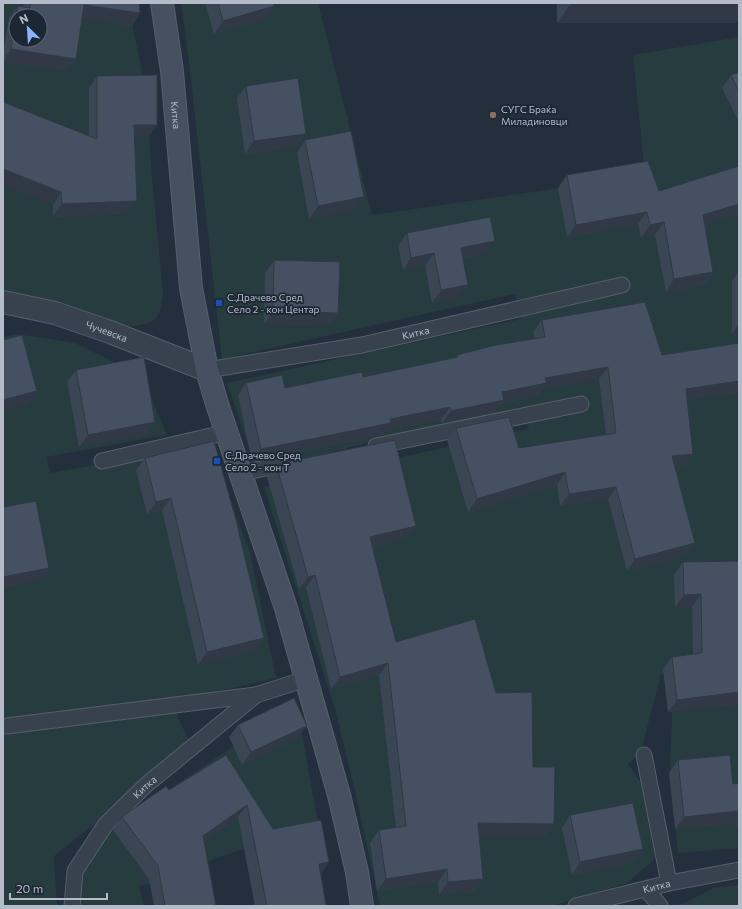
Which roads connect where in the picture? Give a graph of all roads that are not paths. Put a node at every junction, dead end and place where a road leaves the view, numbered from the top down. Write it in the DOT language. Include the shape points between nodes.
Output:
graph roads {
  1 [pos="162,3"];
  2 [pos="622,285"];
  3 [pos="3,302"];
  4 [pos="207,370"];
  5 [pos="582,404"];
  6 [pos="228,432"];
  7 [pos="365,448"];
  8 [pos="311,459"];
  9 [pos="102,461"];
  10 [pos="241,473"];
  11 [pos="306,679"];
  12 [pos="256,695"];
  13 [pos="7,726"];
  14 [pos="644,755"];
  15 [pos="739,870"];
  16 [pos="669,883"];
  17 [pos="646,888"];
  18 [pos="72,906"];
  19 [pos="362,906"];
  20 [pos="576,906"];
  21 [pos="660,906"];
  1 -- 4 [label="main road, Китка" via="172,71 191,288"];
  2 -- 4 [label="lane, Китка" via="362,345"];
  3 -- 4 [label="street, Чучевска" via="55,313"];
  4 -- 6 [label="main road, Китка"];
  5 -- 7 [label="lane"];
  6 -- 9 [label="lane"];
  6 -- 10 [label="main road, Китка"];
  8 -- 10 [label="lane"];
  10 -- 11 [label="main road, Китка" via="286,608"];
  11 -- 12 [label="lane, Китка"];
  11 -- 19 [label="main road, Китка" via="339,795 357,872"];
  12 -- 13 [label="lane, Китка"];
  12 -- 18 [label="lane, Китка" via="146,785 106,824 75,872"];
  14 -- 16 [label="lane"];
  15 -- 16 [label="lane, Китка"];
  16 -- 17 [label="lane, Китка"];
  17 -- 20 [label="lane, Китка"];
  17 -- 21 [label="lane"];
}
